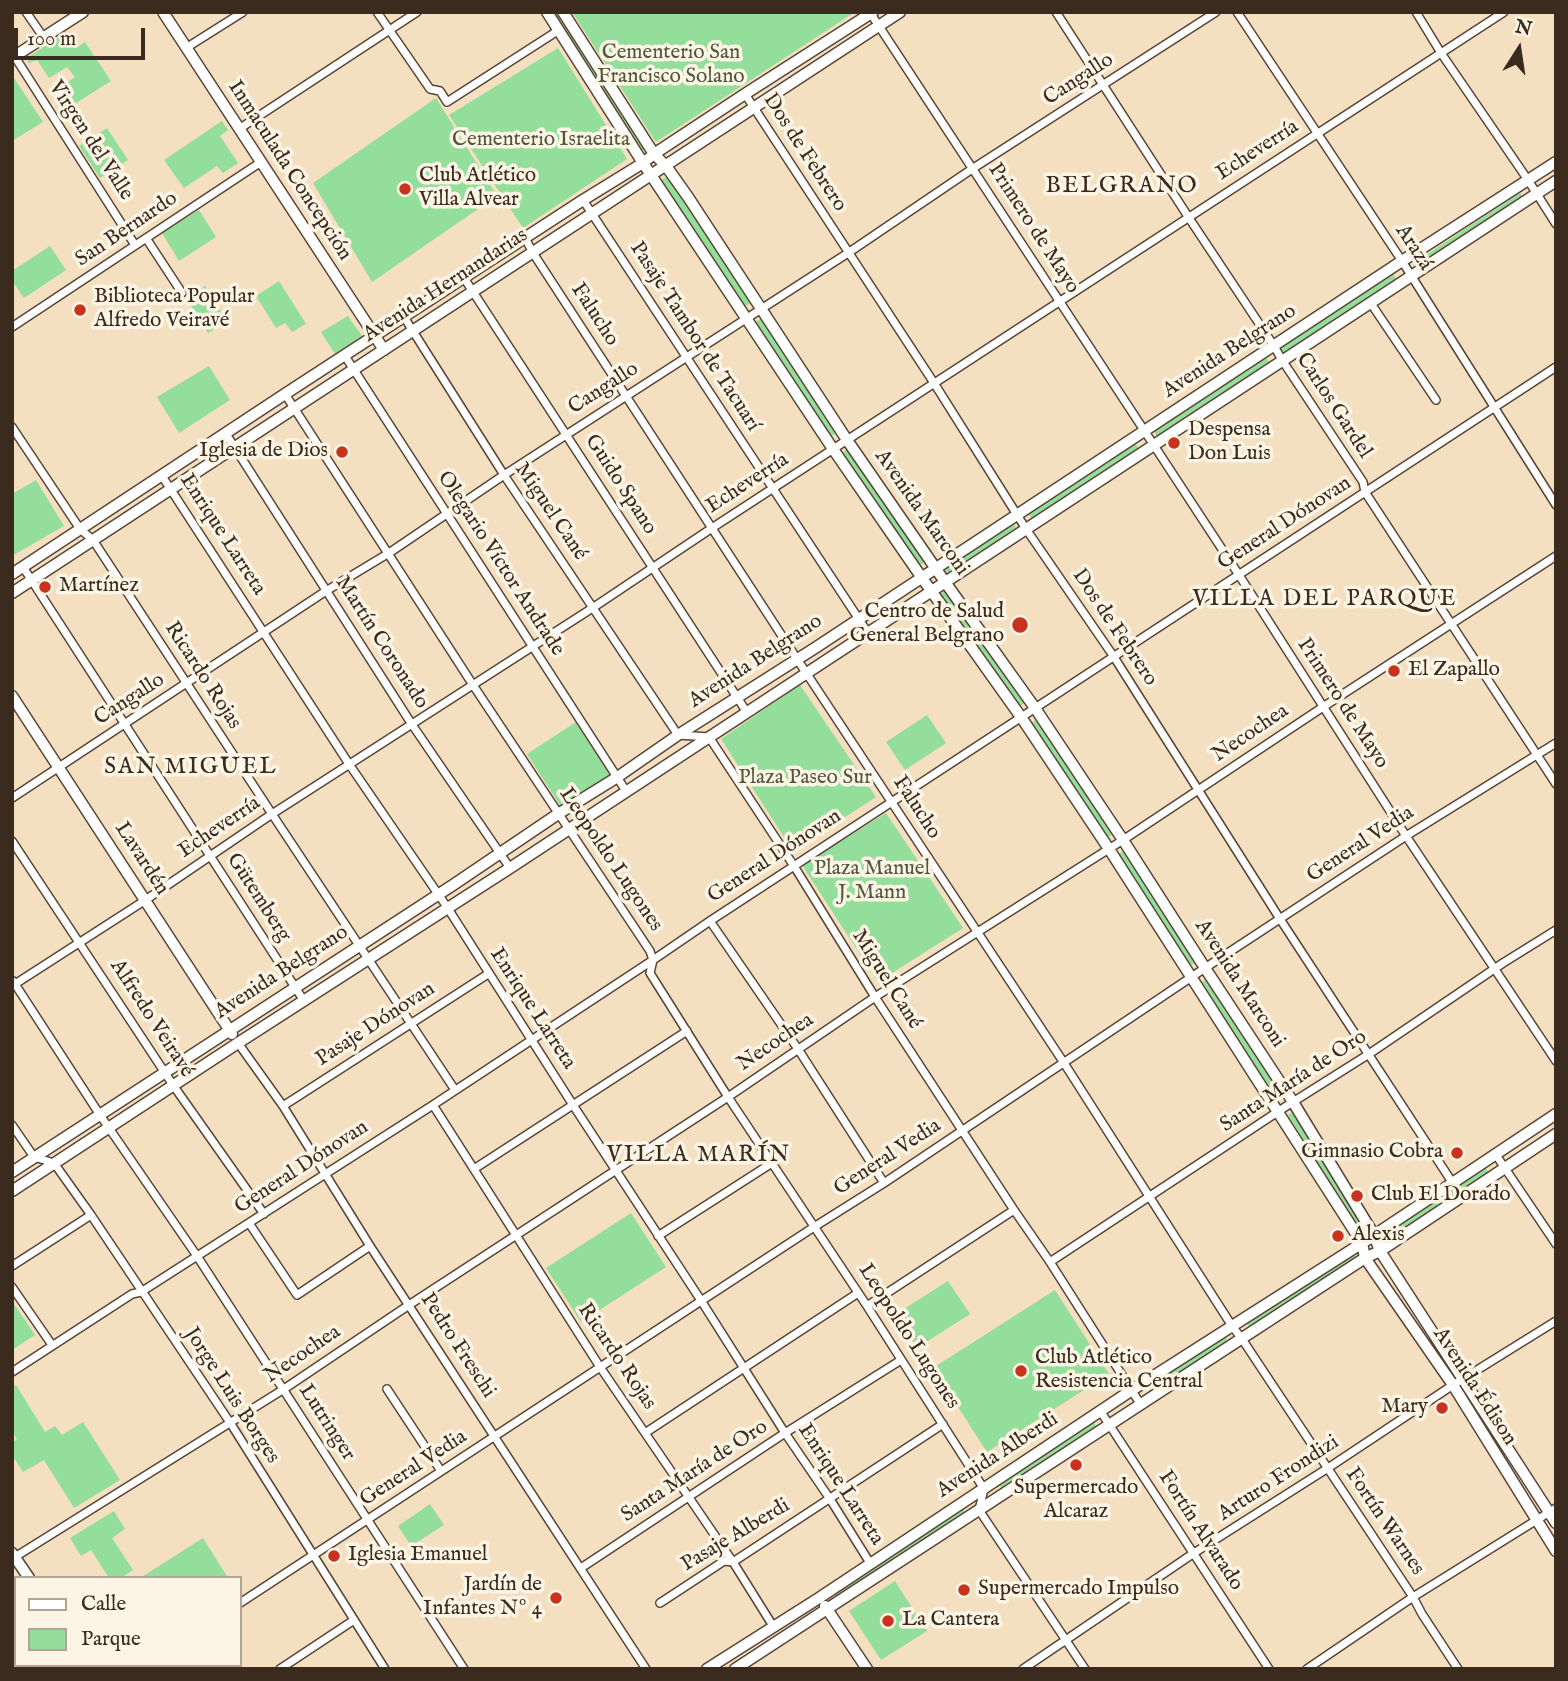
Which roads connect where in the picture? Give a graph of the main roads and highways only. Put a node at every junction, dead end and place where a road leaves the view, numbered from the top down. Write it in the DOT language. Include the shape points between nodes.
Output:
graph roads {
  1 [pos="83,12"];
  2 [pos="163,12"];
  3 [pos="547,12"];
  4 [pos="563,12"];
  5 [pos="900,12"];
  6 [pos="872,13"];
  7 [pos="14,57"];
  8 [pos="654,154"];
  9 [pos="1556,162"];
  10 [pos="643,163"];
  11 [pos="666,166"];
  12 [pos="652,175"];
  13 [pos="1556,181"];
  14 [pos="375,336"];
  15 [pos="384,350"];
  16 [pos="936,569"];
  17 [pos="12,574"];
  18 [pos="922,578"];
  19 [pos="945,582"];
  20 [pos="931,591"];
  21 [pos="12,593"];
  22 [pos="12,696"];
  23 [pos="229,1030"];
  24 [pos="237,1043"];
  25 [pos="1556,1114"];
  26 [pos="1556,1134"];
  27 [pos="12,1172"];
  28 [pos="12,1191"];
  29 [pos="1374,1234"];
  30 [pos="1362,1243"];
  31 [pos="1380,1251"];
  32 [pos="1365,1258"];
  33 [pos="1552,1510"];
  34 [pos="1556,1523"];
  35 [pos="1556,1551"];
  36 [pos="13,1555"];
  37 [pos="28,1576"];
  38 [pos="819,1598"];
  39 [pos="828,1610"];
  40 [pos="707,1669"];
  41 [pos="735,1669"];
  42 [pos="867,1669"];
  1 -- 7 [label="main road"];
  2 -- 14 [label="main road, Inmaculada Concepción"];
  3 -- 10 [label="main road, Avenida Marconi"];
  4 -- 8 [label="main road, Avenida Marconi"];
  5 -- 11 [label="main road, Avenida Hernandarias"];
  6 -- 8 [label="main road, Avenida Hernandarias"];
  8 -- 10 [label="main road, Avenida Hernandarias"];
  8 -- 11 [label="main road, Avenida Marconi"];
  9 -- 16 [label="main road, Avenida Belgrano"];
  10 -- 12 [label="main road, Avenida Marconi"];
  10 -- 14 [label="main road, Avenida Hernandarias"];
  11 -- 12 [label="main road, Avenida Hernandarias"];
  11 -- 16 [label="main road, Avenida Marconi"];
  12 -- 15 [label="main road, Avenida Hernandarias"];
  12 -- 18 [label="main road, Avenida Marconi"];
  13 -- 19 [label="main road, Avenida Belgrano"];
  14 -- 15 [label="main road, Inmaculada Concepción"];
  14 -- 17 [label="main road, Avenida Hernandarias"];
  15 -- 21 [label="main road, Avenida Hernandarias"];
  16 -- 18 [label="main road, Avenida Belgrano"];
  16 -- 19 [label="main road, Avenida Marconi"];
  18 -- 20 [label="main road, Avenida Marconi"];
  18 -- 23 [label="main road, Avenida Belgrano"];
  19 -- 20 [label="main road, Avenida Belgrano"];
  19 -- 29 [label="main road, Avenida Marconi" via="1123,840"];
  20 -- 24 [label="main road, Avenida Belgrano"];
  20 -- 30 [label="main road, Avenida Marconi" via="1021,717"];
  22 -- 23 [label="main road, Lavardén"];
  23 -- 24 [label="main road, Lavardén"];
  23 -- 27 [label="main road, Avenida Belgrano"];
  24 -- 28 [label="main road, Avenida Belgrano"];
  25 -- 29 [label="main road, Avenida Alberdi"];
  26 -- 31 [label="main road, Avenida Alberdi"];
  29 -- 30 [label="main road, Avenida Alberdi"];
  29 -- 31 [label="main road, Avenida Marconi"];
  30 -- 32 [label="main road, Avenida Édison"];
  30 -- 38 [label="main road, Avenida Alberdi"];
  31 -- 32 [label="main road, Avenida Alberdi"];
  31 -- 33 [label="main road, Avenida Édison"];
  32 -- 35 [label="main road, Avenida Édison" via="1452,1385"];
  32 -- 39 [label="main road, Avenida Alberdi"];
  33 -- 34 [label="main road, Avenida Édison"];
  36 -- 37 [label="main road"];
  38 -- 39 [label="main road"];
  38 -- 40 [label="main road, Avenida Alberdi"];
  39 -- 41 [label="main road, Avenida Alberdi"];
  39 -- 42 [label="main road"];
}
